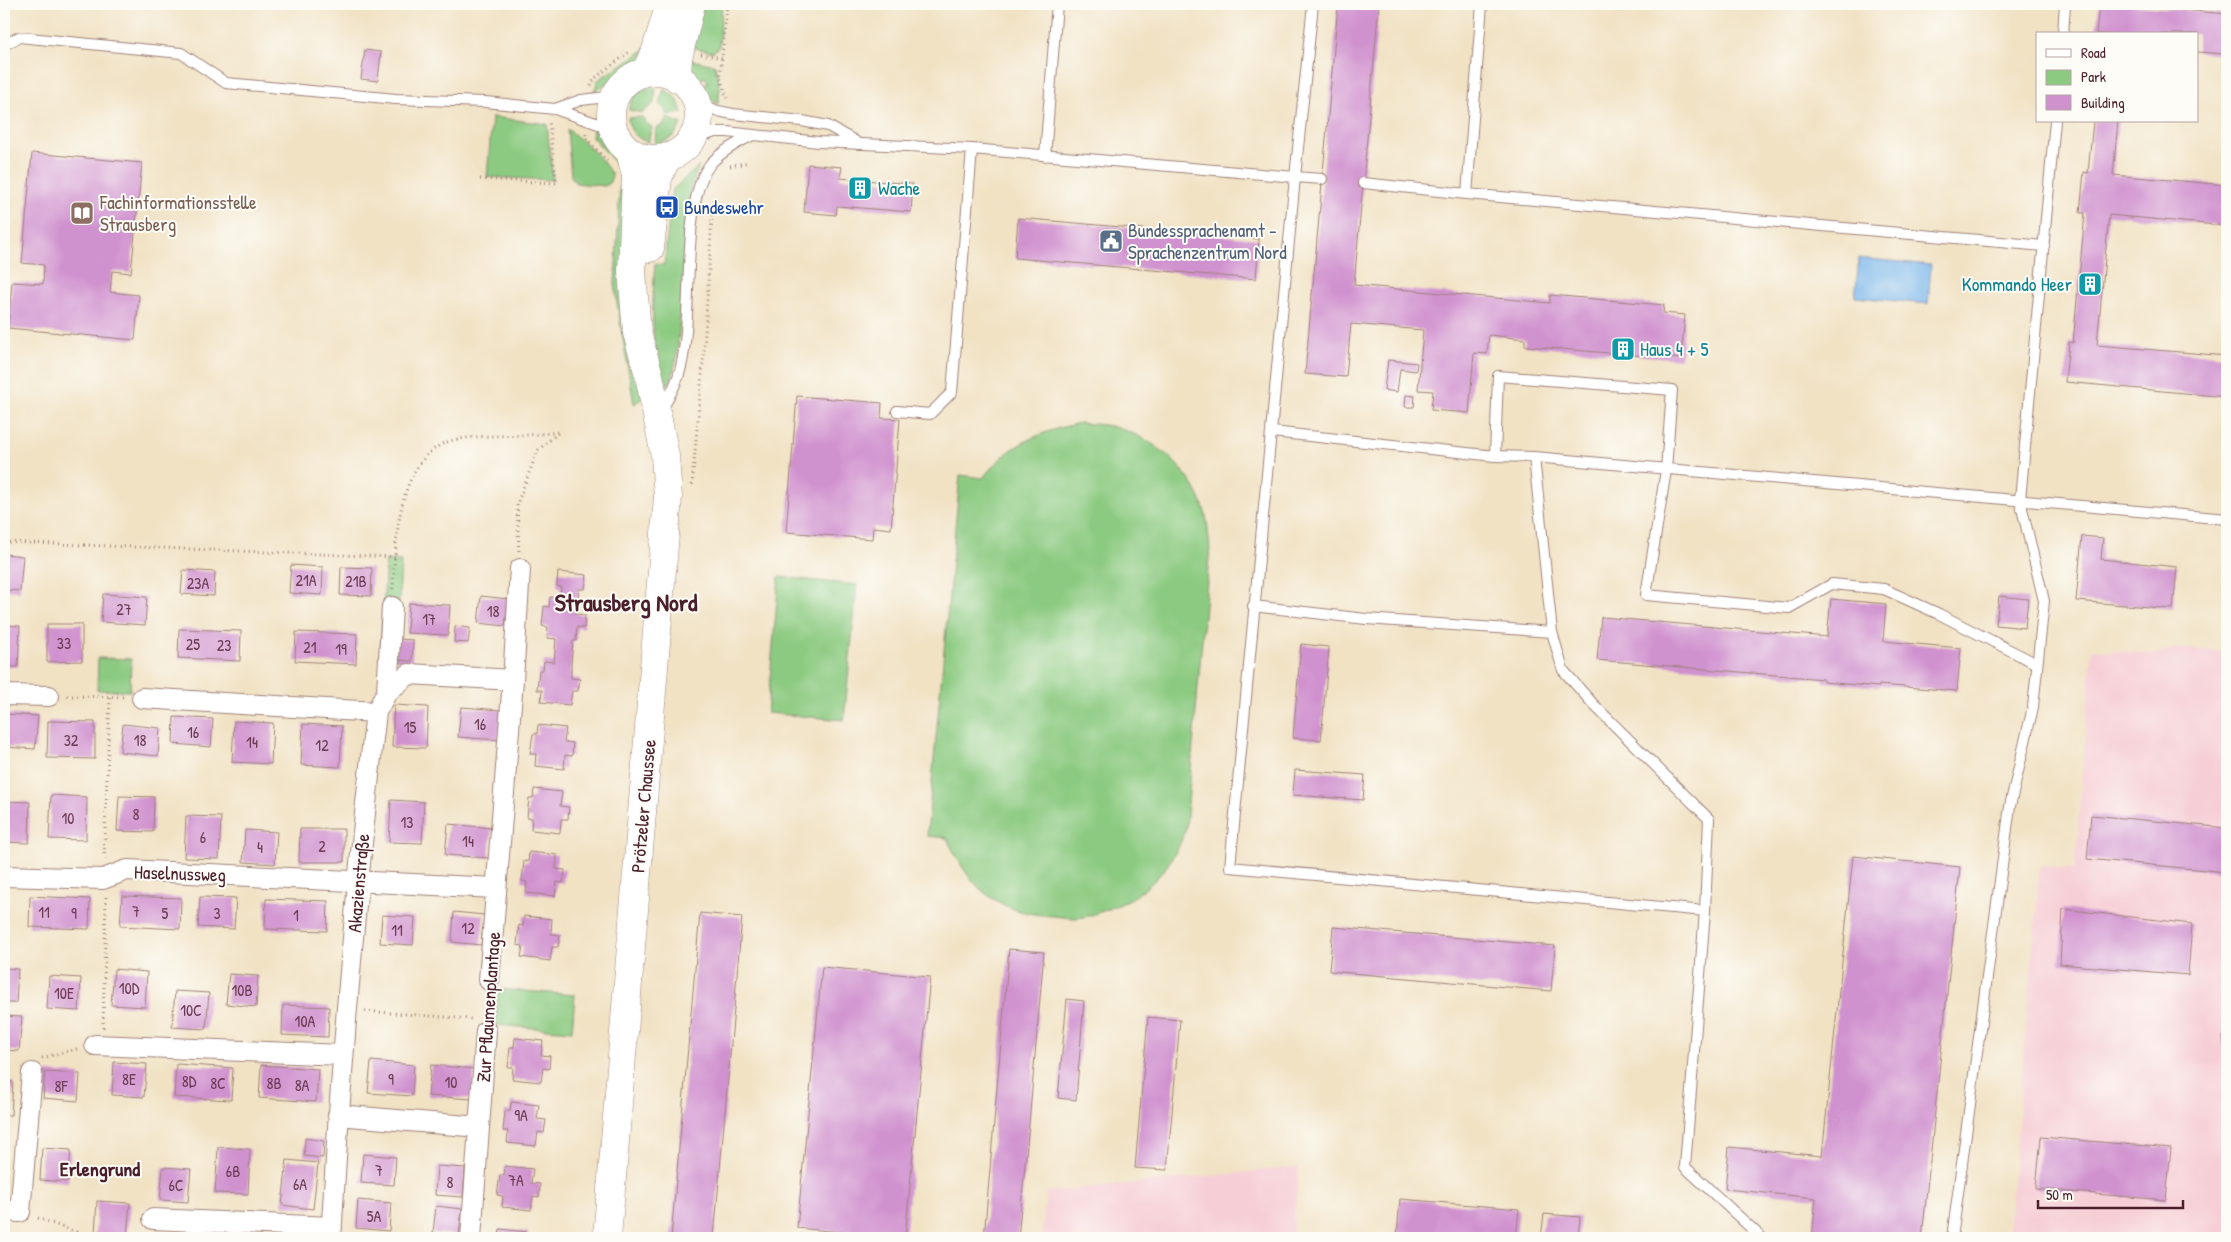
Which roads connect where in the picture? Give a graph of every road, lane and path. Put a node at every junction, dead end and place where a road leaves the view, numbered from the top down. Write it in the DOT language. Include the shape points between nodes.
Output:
graph roads {
  1 [pos="670,4"];
  2 [pos="691,4"];
  3 [pos="1058,4"];
  4 [pos="1314,4"];
  5 [pos="1482,4"];
  6 [pos="2066,4"];
  7 [pos="2063,32"];
  8 [pos="4,44"];
  9 [pos="645,72"];
  10 [pos="677,78"];
  11 [pos="615,96"];
  12 [pos="697,102"];
  13 [pos="555,109"];
  14 [pos="549,120"];
  15 [pos="2055,122"];
  16 [pos="613,130"];
  17 [pos="753,135"];
  18 [pos="691,140"];
  19 [pos="855,142"];
  20 [pos="972,149"];
  21 [pos="630,152"];
  22 [pos="1045,156"];
  23 [pos="667,157"];
  24 [pos="749,162"];
  25 [pos="725,168"];
  26 [pos="1295,177"];
  27 [pos="480,179"];
  28 [pos="1322,179"];
  29 [pos="1363,184"];
  30 [pos="1467,194"];
  31 [pos="2044,246"];
  32 [pos="649,375"];
  33 [pos="897,411"];
  34 [pos="656,418"];
  35 [pos="1272,432"];
  36 [pos="1495,456"];
  37 [pos="1534,457"];
  38 [pos="1666,470"];
  39 [pos="2020,500"];
  40 [pos="2227,519"];
  41 [pos="4,542"];
  42 [pos="396,557"];
  43 [pos="395,566"];
  44 [pos="520,569"];
  45 [pos="1253,606"];
  46 [pos="392,607"];
  47 [pos="1552,632"];
  48 [pos="2037,664"];
  49 [pos="513,680"];
  50 [pos="387,692"];
  51 [pos="4,695"];
  52 [pos="50,696"];
  53 [pos="142,698"];
  54 [pos="376,712"];
  55 [pos="4,876"];
  56 [pos="103,879"];
  57 [pos="357,880"];
  58 [pos="496,888"];
  59 [pos="1705,911"];
  60 [pos="489,980"];
  61 [pos="347,1010"];
  62 [pos="488,1026"];
  63 [pos="98,1045"];
  64 [pos="343,1055"];
  65 [pos="32,1073"];
  66 [pos="338,1115"];
  67 [pos="479,1127"];
  68 [pos="12,1211"];
  69 [pos="153,1219"];
  70 [pos="331,1233"];
  71 [pos="76,1238"];
  72 [pos="471,1238"];
  73 [pos="607,1238"];
  74 [pos="1762,1238"];
  75 [pos="1952,1238"];
  1 -- 9 [label="main road" via="655,53"];
  2 -- 10 [label="main road" via="678,58"];
  3 -- 22 [label="lane"];
  4 -- 26 [label="lane"];
  5 -- 30 [label="lane"];
  6 -- 7 [label="lane"];
  8 -- 13 [label="lane" via="19,36 182,52 226,83 396,99 485,102"];
  9 -- 10 [label="main road" via="665,72"];
  9 -- 11 [label="main road" via="627,81"];
  10 -- 12 [label="main road" via="687,86"];
  11 -- 13 [label="lane" via="581,100"];
  11 -- 16 [label="main road" via="610,115"];
  12 -- 18 [label="main road" via="698,122"];
  12 -- 19 [label="lane" via="734,114 828,126"];
  13 -- 16 [label="lane"];
  14 -- 27 [label="path" via="556,183"];
  15 -- 31 [label="lane"];
  16 -- 21 [label="main road, Prötzeler Chaussee"];
  17 -- 18 [label="lane" via="715,132"];
  17 -- 19 [label="lane"];
  17 -- 34 [label="lane" via="730,147 712,163 699,185 680,373"];
  18 -- 23 [label="main road" via="682,150"];
  19 -- 20 [label="lane"];
  20 -- 22 [label="lane"];
  20 -- 33 [label="lane" via="952,392 930,414"];
  21 -- 23 [label="main road" via="650,160"];
  21 -- 32 [label="main road, Prötzeler Chaussee" via="636,182 632,271 634,308 637,333"];
  22 -- 26 [label="lane"];
  23 -- 32 [label="main road, Prötzeler Chaussee" via="658,178 648,275"];
  24 -- 25 [label="path"];
  26 -- 28 [label="lane"];
  26 -- 35 [label="lane"];
  29 -- 30 [label="lane"];
  30 -- 31 [label="lane"];
  31 -- 39 [label="lane"];
  32 -- 34 [label="main road, Prötzeler Chaussee"];
  34 -- 73 [label="main road, Prötzeler Chaussee" via="668,497 665,548"];
  35 -- 36 [label="lane"];
  35 -- 45 [label="lane"];
  36 -- 37 [label="lane"];
  36 -- 38 [label="lane" via="1498,376 1672,390"];
  37 -- 38 [label="lane"];
  37 -- 47 [label="lane"];
  38 -- 39 [label="lane"];
  38 -- 48 [label="lane" via="1646,594 1790,608 1832,584 1884,589"];
  39 -- 40 [label="lane"];
  39 -- 48 [label="lane" via="2044,601"];
  41 -- 42 [label="path"];
  42 -- 43 [label="path"];
  42 -- 44 [label="path" via="407,487 422,461 438,447 457,439 558,432 538,450 518,504"];
  44 -- 49 [label="street, Zur Pflaumenplantage"];
  45 -- 47 [label="lane" via="1366,619"];
  45 -- 59 [label="lane" via="1230,867"];
  46 -- 50 [label="street, Akazienstraße"];
  47 -- 59 [label="lane" via="1563,670 1709,819"];
  48 -- 75 [label="lane" via="2033,707 2010,806"];
  49 -- 50 [label="street" via="409,674"];
  49 -- 58 [label="street, Zur Pflaumenplantage"];
  50 -- 54 [label="street, Akazienstraße"];
  51 -- 52 [label="street"];
  52 -- 56 [label="path" via="110,697"];
  53 -- 54 [label="street"];
  54 -- 57 [label="street, Akazienstraße"];
  55 -- 56 [label="street, Haselnussweg"];
  56 -- 57 [label="street, Haselnussweg" via="127,870"];
  56 -- 63 [label="path" via="106,889"];
  57 -- 58 [label="street"];
  57 -- 61 [label="street, Akazienstraße"];
  58 -- 60 [label="street, Zur Pflaumenplantage"];
  59 -- 74 [label="lane" via="1685,1167"];
  60 -- 62 [label="path, Zur Pflaumenplantage" via="492,988"];
  61 -- 62 [label="path"];
  61 -- 64 [label="street, Akazienstraße"];
  62 -- 67 [label="street, Zur Pflaumenplantage"];
  63 -- 64 [label="street"];
  64 -- 66 [label="street, Akazienstraße"];
  65 -- 68 [label="street"];
  66 -- 67 [label="street"];
  66 -- 70 [label="street, Akazienstraße"];
  67 -- 72 [label="street, Zur Pflaumenplantage"];
  68 -- 71 [label="path" via="76,1232"];
  69 -- 70 [label="street, Akazienstraße"];
}
